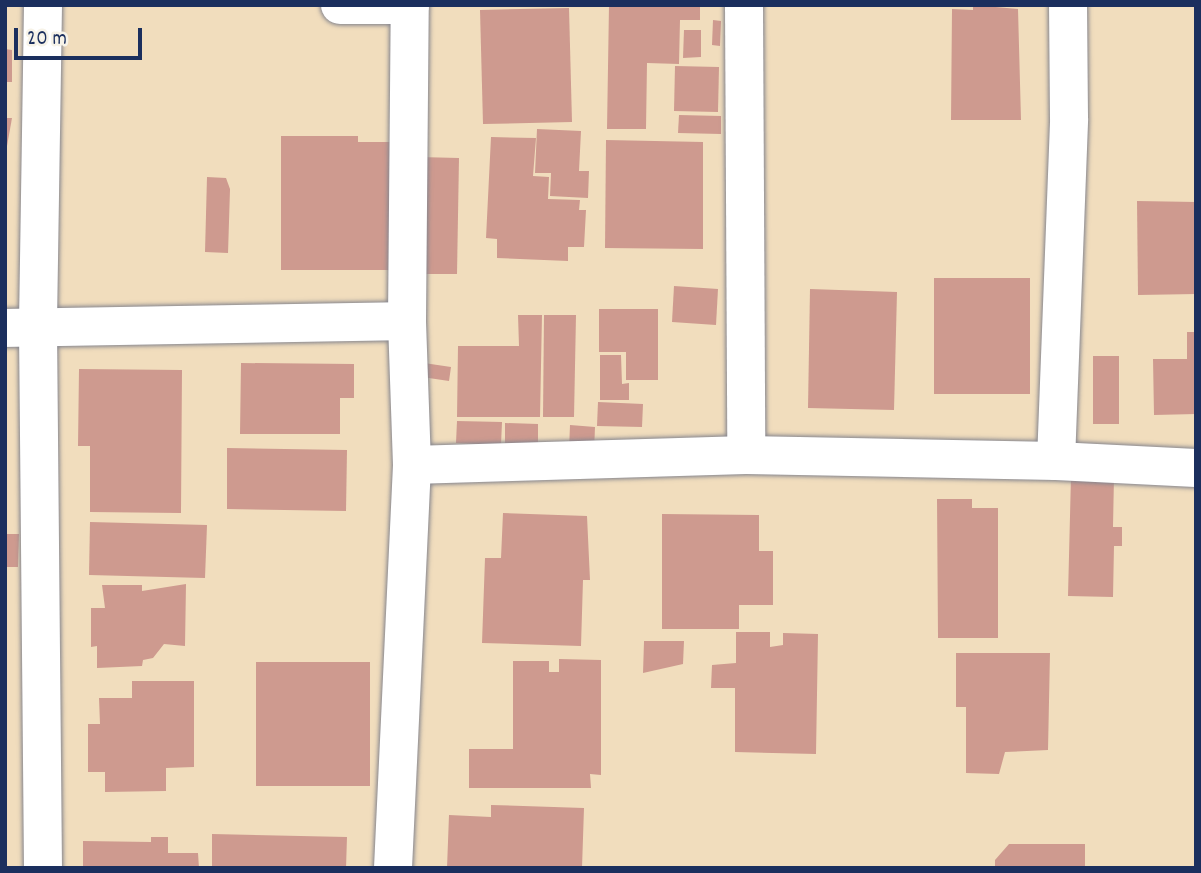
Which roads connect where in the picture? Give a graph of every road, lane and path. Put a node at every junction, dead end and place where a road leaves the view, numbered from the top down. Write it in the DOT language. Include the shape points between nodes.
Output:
graph roads {
  1 [pos="43,5"];
  2 [pos="340,5"];
  3 [pos="410,5"];
  4 [pos="744,5"];
  5 [pos="1068,5"];
  6 [pos="407,321"];
  7 [pos="22,328"];
  8 [pos="746,455"];
  9 [pos="1056,461"];
  10 [pos="412,465"];
  11 [pos="1196,468"];
  12 [pos="43,868"];
  13 [pos="393,868"];
  1 -- 7 [label="street"];
  2 -- 3 [label="street"];
  3 -- 6 [label="street"];
  4 -- 8 [label="street"];
  5 -- 9 [label="street" via="1069,118"];
  6 -- 7 [label="street"];
  6 -- 10 [label="street"];
  7 -- 12 [label="street"];
  8 -- 9 [label="street"];
  8 -- 10 [label="street"];
  9 -- 11 [label="street"];
  10 -- 13 [label="street"];
}
